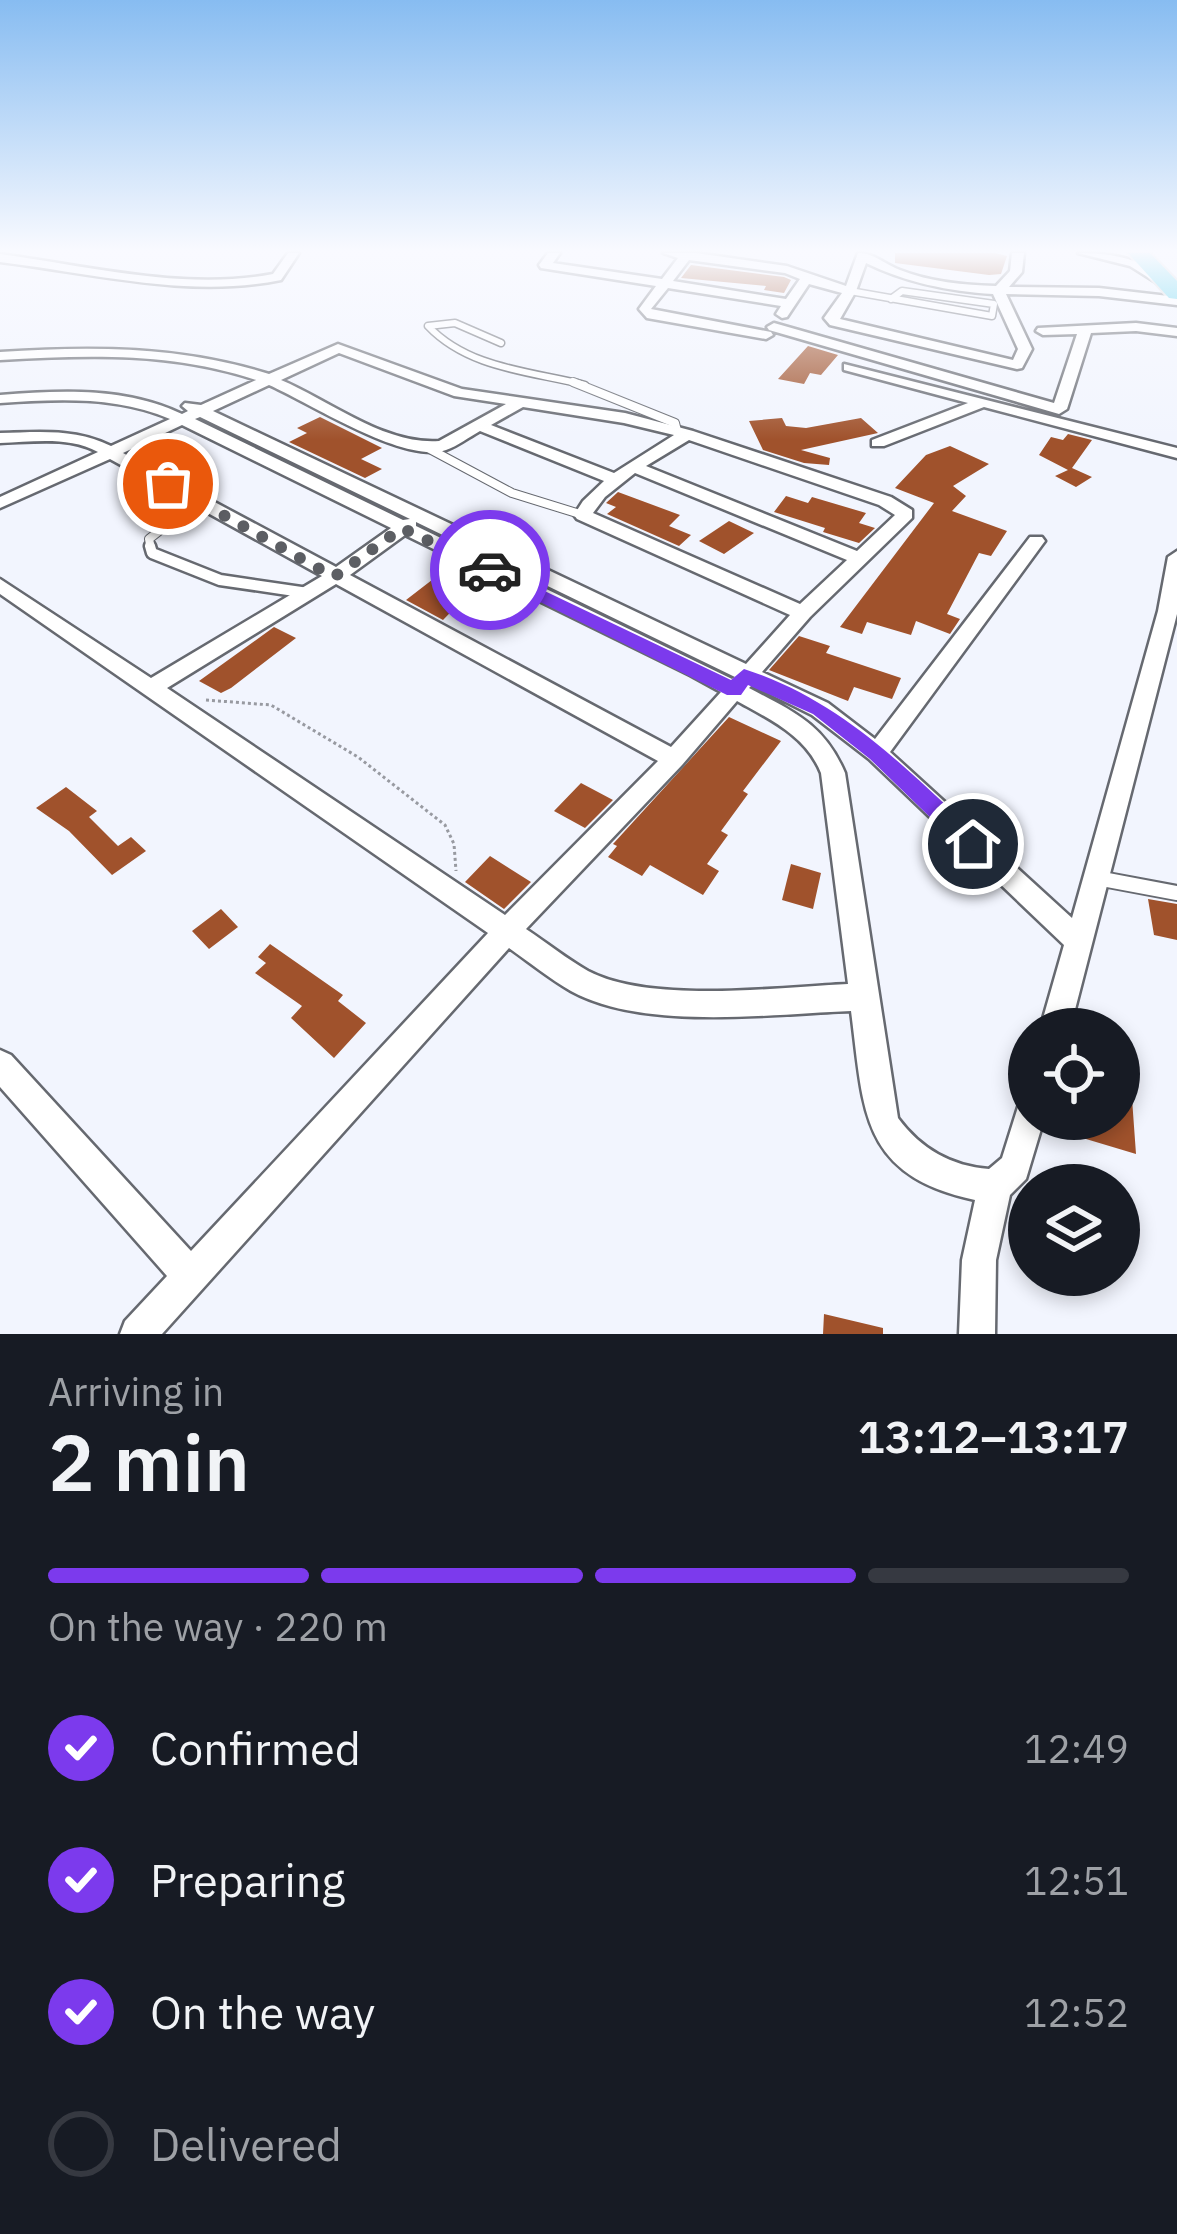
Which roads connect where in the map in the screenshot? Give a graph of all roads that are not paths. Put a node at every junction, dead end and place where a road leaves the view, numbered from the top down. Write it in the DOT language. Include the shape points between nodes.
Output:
graph roads {
  1 [pos="650,315"];
  2 [pos="781,315"];
  3 [pos="833,315"];
  4 [pos="1009,315"];
  5 [pos="1084,330"];
  6 [pos="770,331"];
  7 [pos="1043,331"];
  8 [pos="1177,332"];
  9 [pos="501,343"];
  10 [pos="756,347"];
  11 [pos="0,356"];
  12 [pos="849,367"];
  13 [pos="266,379"];
  14 [pos="0,395"];
  15 [pos="523,401"];
  16 [pos="981,403"];
  17 [pos="1059,409"];
  18 [pos="190,414"];
  19 [pos="480,426"];
  20 [pos="682,432"];
  21 [pos="1177,437"];
  22 [pos="0,438"];
  23 [pos="878,443"];
  24 [pos="427,447"];
  25 [pos="110,452"];
  26 [pos="1177,453"];
  27 [pos="636,468"];
  28 [pos="617,480"];
  29 [pos="197,501"];
  30 [pos="0,502"];
  31 [pos="583,515"];
  32 [pos="411,523"];
  33 [pos="1036,541"];
  34 [pos="1177,557"];
  35 [pos="860,559"];
  36 [pos="334,577"];
  37 [pos="0,585"];
  38 [pos="308,592"];
  39 [pos="802,613"];
  40 [pos="739,683"];
  41 [pos="159,695"];
  42 [pos="877,754"];
  43 [pos="674,759"];
  44 [pos="1094,878"];
  45 [pos="1177,893"];
  46 [pos="505,933"];
  47 [pos="1079,943"];
  48 [pos="863,997"];
  49 [pos="1061,1008"];
  50 [pos="0,1065"];
  51 [pos="1020,1140"];
  52 [pos="1005,1177"];
  53 [pos="191,1277"];
  54 [pos="138,1334"];
  55 [pos="977,1334"];
  1 -- 6 [label="street"];
  2 -- 6 [label="street"];
  3 -- 4 [label="street" via="838,324 1017,365 1025,350"];
  5 -- 7 [label="street"];
  5 -- 8 [label="street"];
  5 -- 17 [label="street"];
  6 -- 10 [label="street"];
  6 -- 17 [label="street"];
  9 -- 20 [label="lane" via="450,322 428,326 464,355 601,390"];
  11 -- 13 [label="street" via="138,350"];
  12 -- 16 [label="street"];
  13 -- 15 [label="street" via="340,348 454,392"];
  13 -- 18 [label="street"];
  13 -- 24 [label="street"];
  14 -- 18 [label="street" via="97,394"];
  15 -- 19 [label="street"];
  15 -- 20 [label="street"];
  16 -- 23 [label="street"];
  16 -- 26 [label="street"];
  17 -- 21 [label="street"];
  18 -- 25 [label="street"];
  18 -- 32 [label="street"];
  19 -- 24 [label="street"];
  19 -- 28 [label="street"];
  20 -- 27 [label="street"];
  20 -- 35 [label="street" via="903,510 907,517"];
  22 -- 25 [label="street" via="75,437"];
  24 -- 31 [label="lane" via="495,485"];
  25 -- 29 [label="street"];
  25 -- 30 [label="street"];
  27 -- 28 [label="street"];
  27 -- 35 [label="street"];
  28 -- 31 [label="street"];
  29 -- 36 [label="street"];
  29 -- 38 [label="lane" via="149,539 152,553 220,580"];
  31 -- 39 [label="street"];
  32 -- 36 [label="street"];
  32 -- 40 [label="street"];
  33 -- 42 [label="street"];
  34 -- 44 [label="street"];
  35 -- 39 [label="street"];
  36 -- 38 [label="street"];
  36 -- 43 [label="street"];
  37 -- 41 [label="street"];
  38 -- 41 [label="street"];
  39 -- 40 [label="street"];
  40 -- 42 [label="street" via="820,709"];
  40 -- 43 [label="street"];
  40 -- 48 [label="street" via="802,728 829,759"];
  41 -- 46 [label="street"];
  42 -- 47 [label="street"];
  43 -- 46 [label="street"];
  44 -- 45 [label="lane"];
  44 -- 47 [label="street"];
  46 -- 48 [label="street" via="584,982 640,999"];
  46 -- 53 [label="street"];
  47 -- 49 [label="street"];
  48 -- 52 [label="street" via="889,1136 966,1183"];
  50 -- 53 [label="street"];
  51 -- 52 [label="street"];
  52 -- 55 [label="street" via="979,1260"];
  53 -- 54 [label="street"];
}
